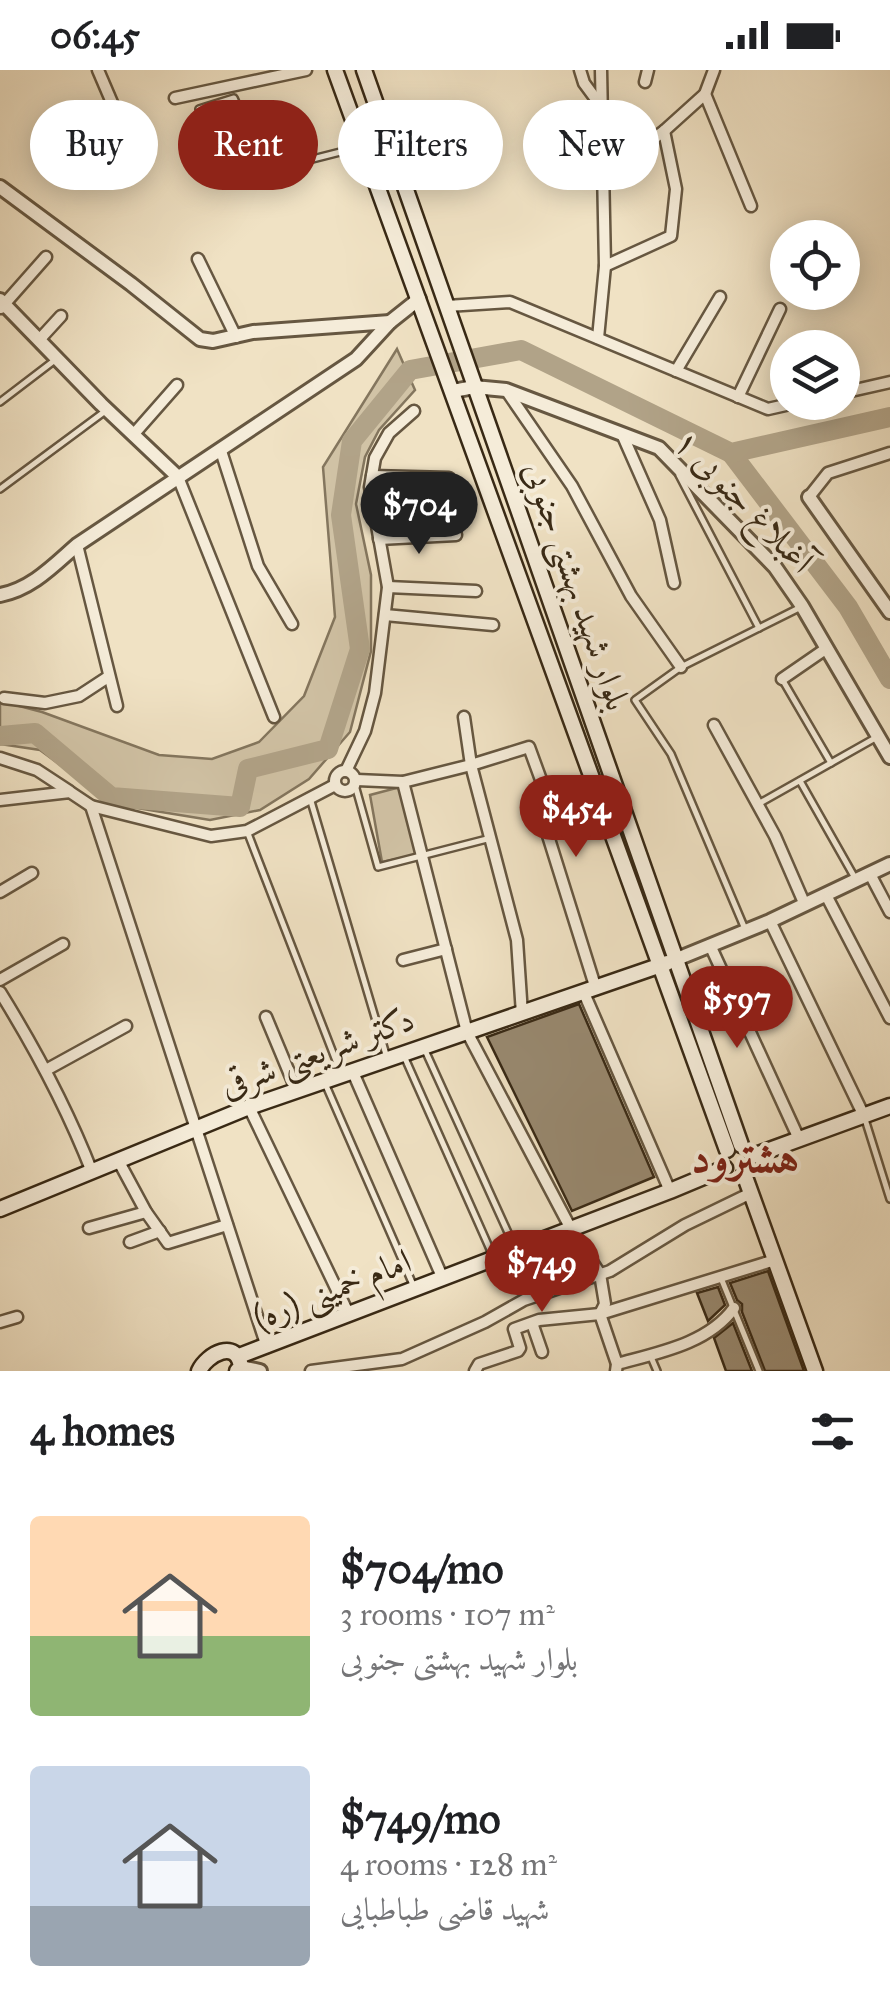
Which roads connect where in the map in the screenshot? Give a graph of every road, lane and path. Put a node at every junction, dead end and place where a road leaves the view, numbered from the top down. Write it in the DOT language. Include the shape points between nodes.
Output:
graph roads {
  1 [pos="98,70"];
  2 [pos="306,70"];
  3 [pos="334,70"];
  4 [pos="364,70"];
  5 [pos="580,70"];
  6 [pos="602,70"];
  7 [pos="714,70"];
  8 [pos="705,94"];
  9 [pos="175,98"];
  10 [pos="111,100"];
  11 [pos="345,100"];
  12 [pos="597,100"];
  13 [pos="602,100"];
  14 [pos="664,131"];
  15 [pos="659,135"];
  16 [pos="0,187"];
  17 [pos="379,190"];
  18 [pos="603,190"];
  19 [pos="752,206"];
  20 [pos="46,257"];
  21 [pos="198,259"];
  22 [pos="605,266"];
  23 [pos="720,297"];
  24 [pos="419,299"];
  25 [pos="2,305"];
  26 [pos="448,309"];
  27 [pos="780,310"];
  28 [pos="61,316"];
  29 [pos="390,322"];
  30 [pos="236,337"];
  31 [pos="598,338"];
  32 [pos="39,340"];
  33 [pos="57,358"];
  34 [pos="676,371"];
  35 [pos="890,382"];
  36 [pos="177,385"];
  37 [pos="450,385"];
  38 [pos="474,388"];
  39 [pos="860,389"];
  40 [pos="506,390"];
  41 [pos="738,397"];
  42 [pos="0,402"];
  43 [pos="770,409"];
  44 [pos="106,410"];
  45 [pos="414,411"];
  46 [pos="622,434"];
  47 [pos="132,435"];
  48 [pos="220,451"];
  49 [pos="890,453"];
  50 [pos="675,466"];
  51 [pos="178,476"];
  52 [pos="372,476"];
  53 [pos="450,478"];
  54 [pos="0,489"];
  55 [pos="809,498"];
  56 [pos="456,536"];
  57 [pos="380,539"];
  58 [pos="77,545"];
  59 [pos="674,583"];
  60 [pos="388,587"];
  61 [pos="476,591"];
  62 [pos="0,595"];
  63 [pos="802,606"];
  64 [pos="890,612"];
  65 [pos="385,615"];
  66 [pos="292,624"];
  67 [pos="493,624"];
  68 [pos="759,628"];
  69 [pos="827,648"];
  70 [pos="681,668"];
  71 [pos="108,677"];
  72 [pos="782,679"];
  73 [pos="4,698"];
  74 [pos="118,706"];
  75 [pos="274,717"];
  76 [pos="464,717"];
  77 [pos="714,724"];
  78 [pos="878,736"];
  79 [pos="890,757"];
  80 [pos="0,758"];
  81 [pos="831,763"];
  82 [pos="471,765"];
  83 [pos="346,771"];
  84 [pos="800,780"];
  85 [pos="356,782"];
  86 [pos="402,782"];
  87 [pos="335,786"];
  88 [pos="70,792"];
  89 [pos="310,798"];
  90 [pos="0,800"];
  91 [pos="758,805"];
  92 [pos="92,806"];
  93 [pos="246,831"];
  94 [pos="490,838"];
  95 [pos="422,856"];
  96 [pos="890,864"];
  97 [pos="32,874"];
  98 [pos="870,874"];
  99 [pos="856,880"];
  100 [pos="0,892"];
  101 [pos="826,896"];
  102 [pos="805,905"];
  103 [pos="890,912"];
  104 [pos="770,921"];
  105 [pos="746,931"];
  106 [pos="63,944"];
  107 [pos="710,946"];
  108 [pos="446,949"];
  109 [pos="677,959"];
  110 [pos="403,960"];
  111 [pos="658,966"];
  112 [pos="0,980"];
  113 [pos="590,991"];
  114 [pos="2,998"];
  115 [pos="522,1014"];
  116 [pos="266,1017"];
  117 [pos="890,1018"];
  118 [pos="126,1026"];
  119 [pos="467,1032"];
  120 [pos="423,1046"];
  121 [pos="395,1056"];
  122 [pos="46,1070"];
  123 [pos="347,1072"];
  124 [pos="324,1080"];
  125 [pos="296,1090"];
  126 [pos="890,1106"];
  127 [pos="249,1107"];
  128 [pos="864,1116"];
  129 [pos="196,1129"];
  130 [pos="799,1139"];
  131 [pos="734,1147"];
  132 [pos="753,1156"];
  133 [pos="118,1160"];
  134 [pos="725,1168"];
  135 [pos="92,1172"];
  136 [pos="744,1174"];
  137 [pos="670,1191"];
  138 [pos="752,1193"];
  139 [pos="890,1199"];
  140 [pos="0,1209"];
  141 [pos="146,1212"];
  142 [pos="227,1224"];
  143 [pos="89,1228"];
  144 [pos="571,1229"];
  145 [pos="160,1231"];
  146 [pos="130,1242"];
  147 [pos="516,1250"];
  148 [pos="494,1259"];
  149 [pos="776,1260"];
  150 [pos="600,1274"];
  151 [pos="722,1278"];
  152 [pos="443,1279"];
  153 [pos="415,1290"];
  154 [pos="511,1307"];
  155 [pos="734,1308"];
  156 [pos="600,1314"];
  157 [pos="348,1315"];
  158 [pos="17,1317"];
  159 [pos="0,1322"];
  160 [pos="532,1323"];
  161 [pos="517,1328"];
  162 [pos="267,1346"];
  163 [pos="542,1352"];
  164 [pos="650,1355"];
  165 [pos="239,1365"];
  166 [pos="616,1367"];
  167 [pos="198,1371"];
  168 [pos="260,1371"];
  169 [pos="312,1371"];
  170 [pos="475,1371"];
  171 [pos="657,1371"];
  172 [pos="759,1371"];
  173 [pos="815,1371"];
  1 -- 10 [label="street"];
  2 -- 9 [label="street"];
  3 -- 11 [label="main road"];
  4 -- 26 [label="main road"];
  5 -- 12 [label="street"];
  6 -- 13 [label="street"];
  7 -- 8 [label="street"];
  8 -- 14 [label="street"];
  8 -- 19 [label="street"];
  14 -- 15 [label="street"];
  14 -- 22 [label="street" via="676,188 671,236"];
  16 -- 30 [label="street" via="200,339"];
  17 -- 24 [label="main road"];
  18 -- 22 [label="street"];
  20 -- 25 [label="street"];
  21 -- 30 [label="street"];
  22 -- 31 [label="street"];
  23 -- 34 [label="street"];
  24 -- 29 [label="street"];
  24 -- 37 [label="main road, بلوار شهید بهشتی جنوبی"];
  25 -- 32 [label="street"];
  26 -- 31 [label="street" via="510,302"];
  26 -- 38 [label="main road, بلوار شهید بهشتی جنوبی"];
  27 -- 41 [label="street"];
  28 -- 32 [label="street"];
  29 -- 30 [label="street"];
  29 -- 48 [label="street" via="356,359"];
  31 -- 34 [label="street"];
  32 -- 33 [label="street"];
  33 -- 42 [label="lane"];
  33 -- 44 [label="street"];
  34 -- 41 [label="street"];
  35 -- 39 [label="street"];
  36 -- 47 [label="street"];
  37 -- 38 [label="street, آغبلاغ جنوبی ۱"];
  37 -- 111 [label="main road, بلوار شهید بهشتی جنوبی"];
  38 -- 40 [label="street, آغبلاغ جنوبی ۱"];
  38 -- 109 [label="main road, بلوار شهید بهشتی جنوبی"];
  40 -- 46 [label="street, آغبلاغ جنوبی ۱"];
  40 -- 70 [label="street"];
  41 -- 43 [label="street"];
  44 -- 47 [label="street"];
  44 -- 54 [label="lane"];
  45 -- 52 [label="street" via="390,432"];
  46 -- 50 [label="street, آغبلاغ جنوبی ۱" via="659,448"];
  46 -- 59 [label="street" via="660,520"];
  47 -- 51 [label="street"];
  48 -- 51 [label="street"];
  48 -- 66 [label="street" via="258,566"];
  49 -- 55 [label="street" via="828,473"];
  50 -- 63 [label="street, آغبلاغ جنوبی ۱" via="775,568"];
  50 -- 68 [label="lane"];
  51 -- 58 [label="street"];
  51 -- 75 [label="street"];
  52 -- 53 [label="street"];
  52 -- 57 [label="street"];
  55 -- 64 [label="street"];
  56 -- 57 [label="street"];
  57 -- 60 [label="street"];
  58 -- 62 [label="street" via="40,578"];
  58 -- 71 [label="street"];
  60 -- 61 [label="street"];
  60 -- 65 [label="street"];
  63 -- 68 [label="lane"];
  63 -- 69 [label="street, آغبلاغ جنوبی ۱"];
  65 -- 67 [label="street"];
  65 -- 83 [label="street" via="376,693"];
  68 -- 70 [label="lane"];
  69 -- 72 [label="street"];
  69 -- 78 [label="street, آغبلاغ جنوبی ۱"];
  70 -- 105 [label="lane" via="635,700 671,754"];
  71 -- 73 [label="street" via="78,696 45,703"];
  71 -- 74 [label="street"];
  72 -- 81 [label="lane"];
  76 -- 82 [label="street"];
  77 -- 91 [label="street"];
  78 -- 79 [label="street, آغبلاغ جنوبی ۱"];
  78 -- 81 [label="lane"];
  80 -- 88 [label="street" via="37,770"];
  81 -- 84 [label="lane"];
  82 -- 86 [label="street"];
  82 -- 94 [label="street"];
  82 -- 113 [label="street" via="529,747 556,821 544,826"];
  83 -- 85 [label="street"];
  83 -- 87 [label="street" via="336,776"];
  84 -- 91 [label="lane"];
  84 -- 99 [label="lane"];
  85 -- 86 [label="street"];
  85 -- 87 [label="street" via="344,790"];
  85 -- 95 [label="lane" via="378,867"];
  86 -- 95 [label="street"];
  87 -- 89 [label="street"];
  88 -- 90 [label="street"];
  88 -- 92 [label="street"];
  89 -- 93 [label="street"];
  89 -- 121 [label="lane"];
  91 -- 102 [label="street"];
  92 -- 93 [label="street" via="211,836"];
  92 -- 129 [label="street"];
  93 -- 123 [label="lane"];
  94 -- 95 [label="lane"];
  94 -- 115 [label="street" via="517,940"];
  95 -- 108 [label="street"];
  96 -- 98 [label="street"];
  97 -- 100 [label="street"];
  98 -- 99 [label="street"];
  98 -- 103 [label="street"];
  99 -- 101 [label="street"];
  101 -- 102 [label="street"];
  101 -- 117 [label="street"];
  102 -- 104 [label="street"];
  104 -- 105 [label="street"];
  104 -- 128 [label="street"];
  105 -- 107 [label="street"];
  106 -- 112 [label="street"];
  107 -- 109 [label="street"];
  107 -- 130 [label="street"];
  108 -- 110 [label="street"];
  108 -- 119 [label="street"];
  109 -- 111 [label="main road, دکتر شریعتی شرقی"];
  109 -- 131 [label="main road, بلوار شهید بهشتی جنوبی"];
  111 -- 113 [label="main road, دکتر شریعتی شرقی"];
  111 -- 131 [label="main road, بلوار شهید بهشتی جنوبی"];
  113 -- 115 [label="main road, دکتر شریعتی شرقی"];
  113 -- 137 [label="street"];
  114 -- 122 [label="street"];
  115 -- 119 [label="main road, دکتر شریعتی شرقی"];
  116 -- 125 [label="street"];
  118 -- 122 [label="street"];
  119 -- 120 [label="main road, دکتر شریعتی شرقی"];
  119 -- 144 [label="street"];
  120 -- 121 [label="main road, دکتر شریعتی شرقی"];
  120 -- 147 [label="lane"];
  121 -- 123 [label="main road, دکتر شریعتی شرقی"];
  121 -- 148 [label="lane"];
  122 -- 135 [label="street"];
  123 -- 124 [label="main road, دکتر شریعتی شرقی"];
  123 -- 152 [label="street"];
  124 -- 125 [label="main road, دکتر شریعتی شرقی"];
  124 -- 153 [label="lane"];
  125 -- 127 [label="main road, دکتر شریعتی شرقی"];
  126 -- 128 [label="main road"];
  127 -- 129 [label="main road, دکتر شریعتی شرقی"];
  127 -- 157 [label="street"];
  128 -- 130 [label="main road"];
  128 -- 139 [label="lane"];
  129 -- 133 [label="main road, دکتر شریعتی شرقی"];
  129 -- 142 [label="street"];
  130 -- 132 [label="main road"];
  131 -- 132 [label="main road"];
  131 -- 134 [label="main road" via="723,1158"];
  132 -- 136 [label="main road"];
  133 -- 135 [label="main road, دکتر شریعتی شرقی"];
  133 -- 141 [label="street"];
  134 -- 136 [label="main road"];
  134 -- 137 [label="main road, امام خمینی (ره)"];
  135 -- 140 [label="main road, دکتر شریعتی شرقی"];
  136 -- 138 [label="main road"];
  137 -- 144 [label="main road, امام خمینی (ره)"];
  138 -- 149 [label="main road"];
  138 -- 150 [label="street"];
  141 -- 143 [label="street"];
  141 -- 145 [label="street"];
  142 -- 145 [label="street" via="168,1243"];
  142 -- 162 [label="street"];
  144 -- 147 [label="main road, امام خمینی (ره)"];
  144 -- 150 [label="street"];
  145 -- 146 [label="street"];
  147 -- 148 [label="main road, امام خمینی (ره)"];
  148 -- 152 [label="main road, امام خمینی (ره)"];
  149 -- 151 [label="street"];
  149 -- 173 [label="main road"];
  150 -- 154 [label="street"];
  150 -- 156 [label="street"];
  151 -- 155 [label="lane"];
  151 -- 156 [label="street"];
  152 -- 153 [label="main road, امام خمینی (ره)"];
  153 -- 157 [label="main road, امام خمینی (ره)"];
  154 -- 161 [label="street"];
  154 -- 169 [label="street" via="402,1359"];
  155 -- 164 [label="street" via="694,1340"];
  155 -- 172 [label="lane"];
  156 -- 160 [label="street"];
  156 -- 166 [label="street"];
  157 -- 162 [label="main road, امام خمینی (ره)"];
  158 -- 159 [label="street"];
  160 -- 161 [label="street"];
  160 -- 163 [label="street"];
  161 -- 170 [label="street" via="519,1350"];
  162 -- 165 [label="main road, امام خمینی (ره)"];
  164 -- 166 [label="street"];
  164 -- 171 [label="lane"];
  165 -- 167 [label="main road, امام خمینی (ره)" via="233,1352 220,1352"];
  165 -- 168 [label="street"];
}
